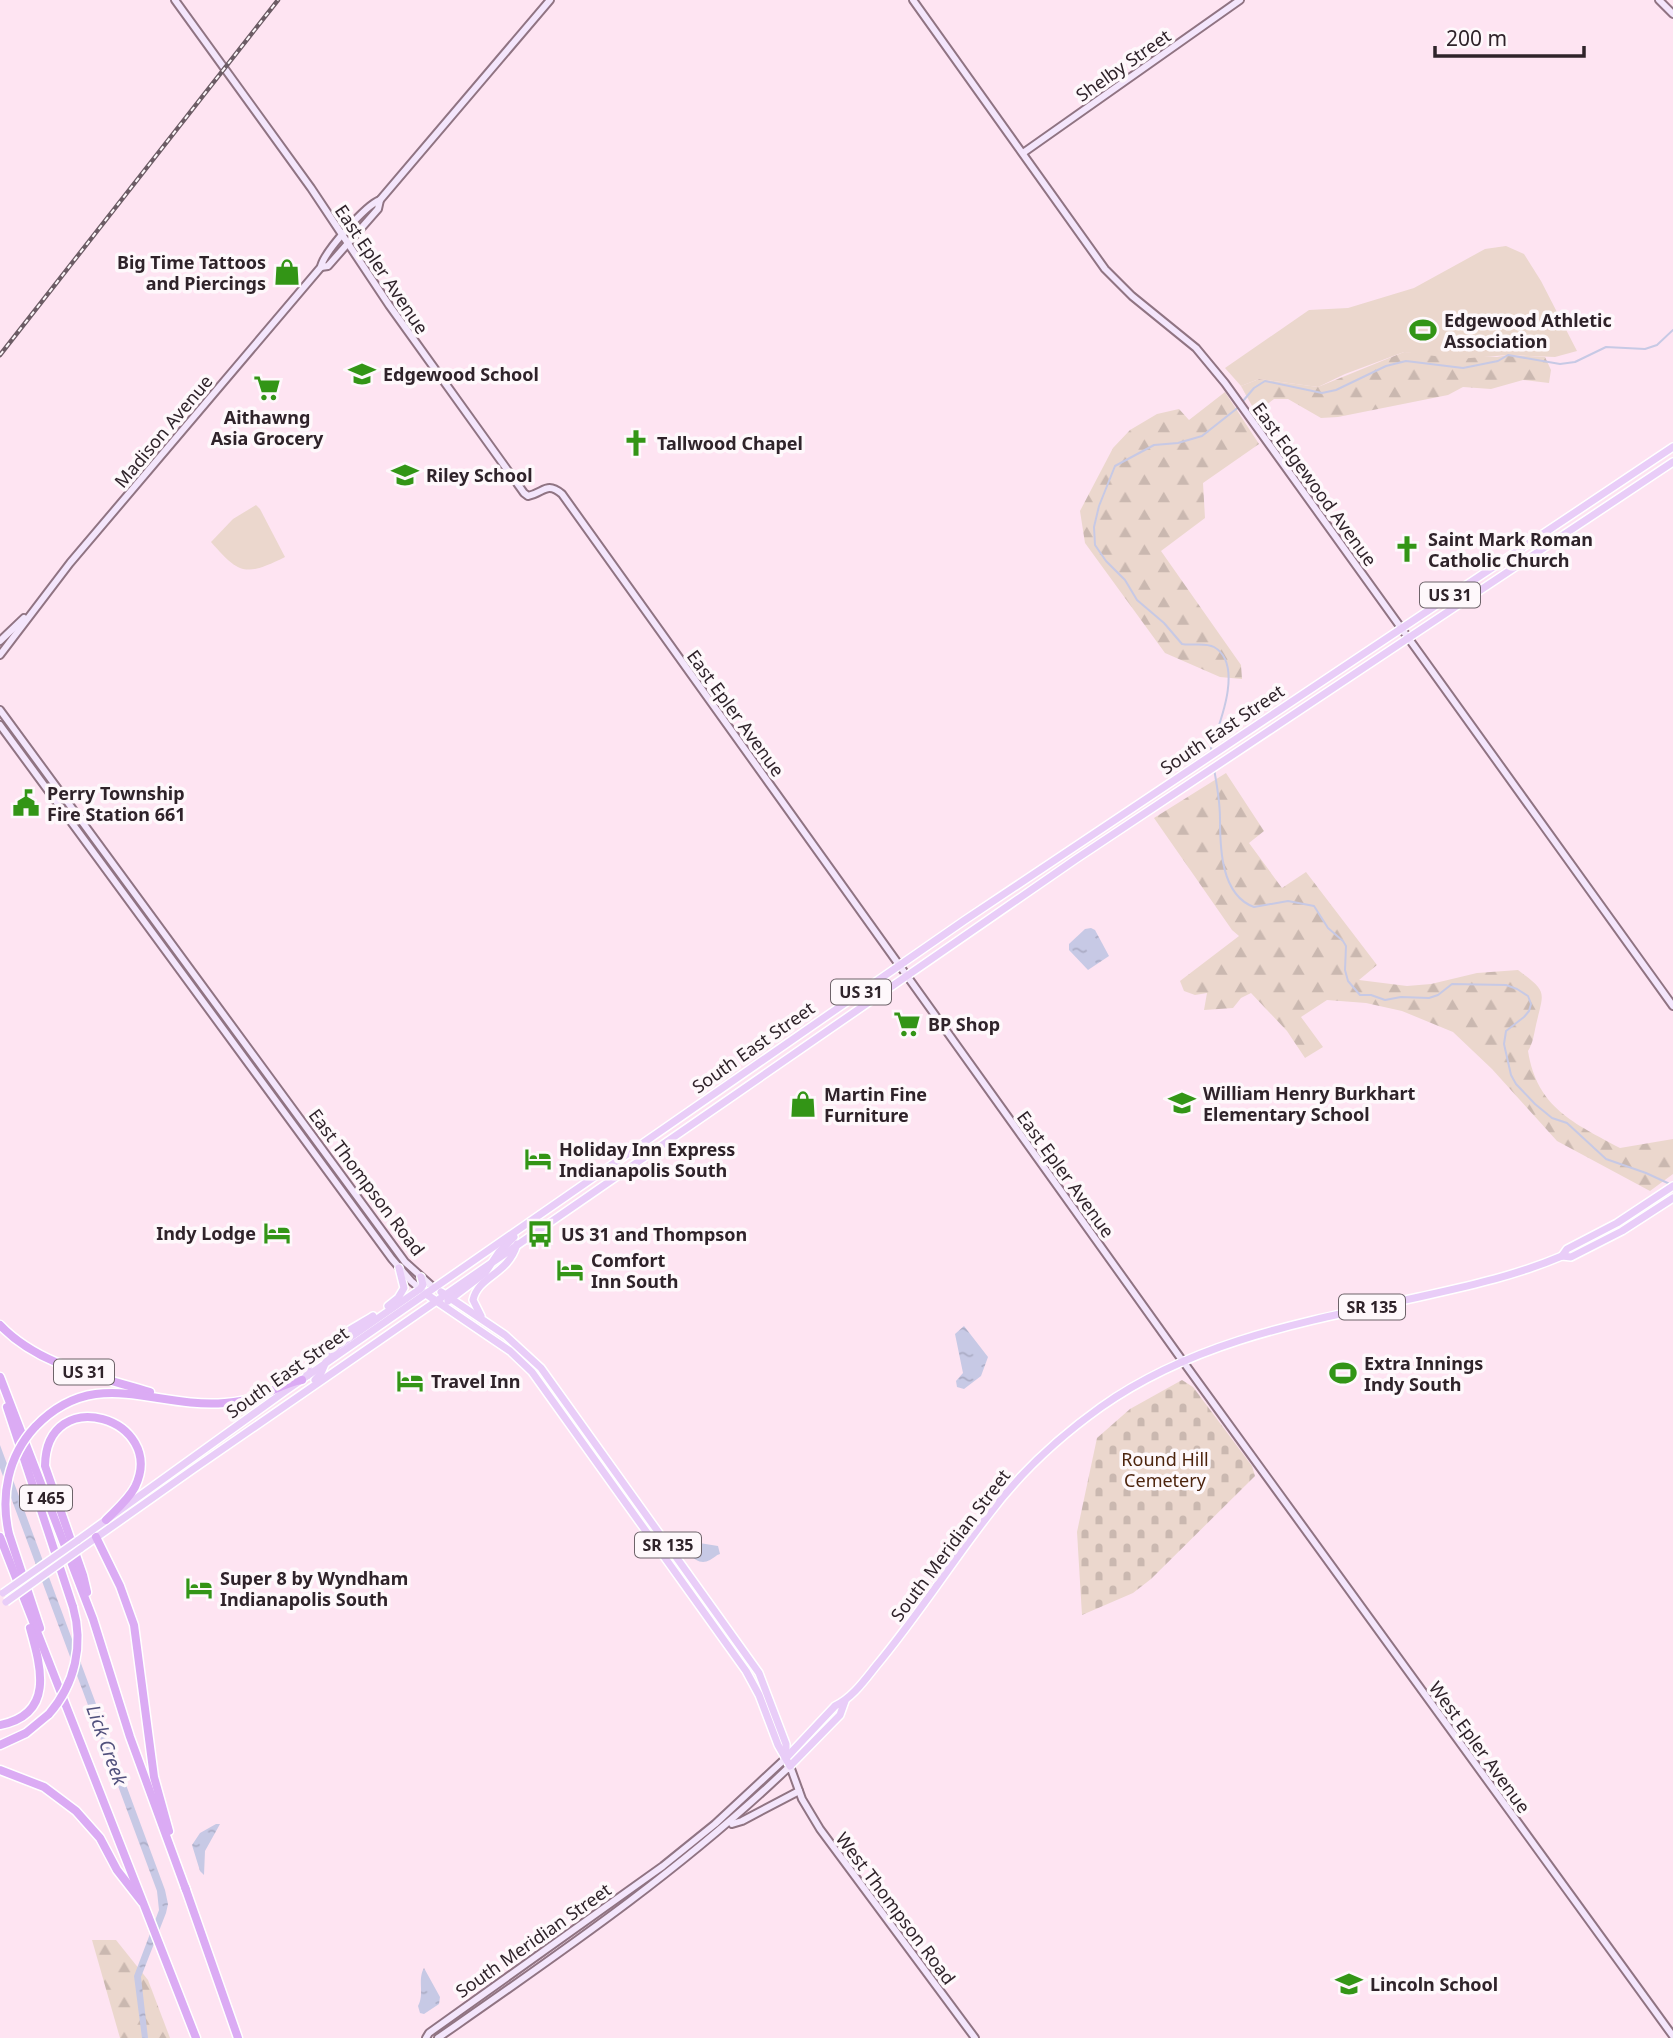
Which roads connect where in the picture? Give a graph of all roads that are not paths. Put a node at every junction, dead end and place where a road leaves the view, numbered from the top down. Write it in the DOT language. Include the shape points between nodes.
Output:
graph roads {
  1 [pos="175,0"];
  2 [pos="550,0"];
  3 [pos="913,0"];
  4 [pos="1240,0"];
  5 [pos="1659,0"];
  6 [pos="1673,14"];
  7 [pos="1023,153"];
  8 [pos="380,200"];
  9 [pos="343,235"];
  10 [pos="347,244"];
  11 [pos="321,267"];
  12 [pos="1673,447"];
  13 [pos="1673,462"];
  14 [pos="29,615"];
  15 [pos="1401,628"];
  16 [pos="1408,638"];
  17 [pos="0,641"];
  18 [pos="0,655"];
  19 [pos="0,709"];
  20 [pos="0,725"];
  21 [pos="899,965"];
  22 [pos="906,975"];
  23 [pos="1673,1006"];
  24 [pos="248,1048"];
  25 [pos="240,1052"];
  26 [pos="1673,1186"];
  27 [pos="1671,1199"];
  28 [pos="524,1225"];
  29 [pos="517,1244"];
  30 [pos="1562,1256"];
  31 [pos="494,1261"];
  32 [pos="399,1268"];
  33 [pos="421,1278"];
  34 [pos="434,1288"];
  35 [pos="423,1291"];
  36 [pos="447,1297"];
  37 [pos="436,1301"];
  38 [pos="451,1311"];
  39 [pos="483,1320"];
  40 [pos="0,1325"];
  41 [pos="1182,1360"];
  42 [pos="324,1365"];
  43 [pos="0,1377"];
  44 [pos="304,1378"];
  45 [pos="0,1383"];
  46 [pos="294,1399"];
  47 [pos="177,1400"];
  48 [pos="1265,1474"];
  49 [pos="106,1520"];
  50 [pos="0,1537"];
  51 [pos="96,1537"];
  52 [pos="12,1570"];
  53 [pos="2,1594"];
  54 [pos="3,1604"];
  55 [pos="93,1619"];
  56 [pos="41,1643"];
  57 [pos="845,1701"];
  58 [pos="0,1725"];
  59 [pos="0,1745"];
  60 [pos="786,1758"];
  61 [pos="790,1766"];
  62 [pos="0,1770"];
  63 [pos="799,1791"];
  64 [pos="727,1825"];
  65 [pos="186,1890"];
  66 [pos="148,1910"];
  67 [pos="1673,2036"];
  68 [pos="196,2038"];
  69 [pos="238,2038"];
  70 [pos="426,2038"];
  71 [pos="438,2038"];
  72 [pos="975,2038"];
  1 -- 9 [label="main road, East Epler Avenue"];
  2 -- 8 [label="main road, Madison Avenue"];
  3 -- 7 [label="main road, East Edgewood Avenue"];
  4 -- 7 [label="main road, Shelby Street"];
  5 -- 6 [label="main road"];
  7 -- 15 [label="main road, East Edgewood Avenue" via="1112,277 1196,348 1234,394"];
  8 -- 9 [label="main road, Madison Avenue" via="371,203"];
  8 -- 10 [label="main road, Madison Avenue" via="378,209"];
  9 -- 10 [label="main road, East Epler Avenue"];
  9 -- 11 [label="main road, Madison Avenue"];
  10 -- 11 [label="main road, Madison Avenue" via="328,266"];
  10 -- 21 [label="main road, East Epler Avenue" via="524,493 534,495 554,487 562,494"];
  11 -- 14 [label="main road, Madison Avenue"];
  12 -- 15 [label="main road, South East Street / US 31"];
  13 -- 16 [label="main road, South East Street / US 31"];
  14 -- 17 [label="main road, Madison Avenue"];
  14 -- 18 [label="main road, Madison Avenue"];
  15 -- 16 [label="main road, East Edgewood Avenue"];
  15 -- 21 [label="main road, South East Street / US 31"];
  16 -- 22 [label="main road, South East Street / US 31"];
  16 -- 23 [label="main road, East Edgewood Avenue"];
  19 -- 24 [label="main road, East Thompson Road"];
  20 -- 25 [label="main road, East Thompson Road"];
  21 -- 22 [label="main road, East Epler Avenue"];
  21 -- 28 [label="main road, South East Street / US 31"];
  22 -- 29 [label="main road, South East Street / US 31"];
  22 -- 41 [label="main road, East Epler Avenue"];
  24 -- 25 [label="main road"];
  24 -- 33 [label="main road, East Thompson Road"];
  25 -- 32 [label="main road, East Thompson Road"];
  26 -- 30 [label="main road, South Meridian Street / SR 135"];
  27 -- 30 [label="main road, South Meridian Street / SR 135" via="1596,1245 1571,1257"];
  28 -- 31 [label="main road"];
  28 -- 34 [label="main road, South East Street / US 31"];
  29 -- 31 [label="main road, South East Street / US 31"];
  29 -- 39 [label="main road" via="508,1264 474,1295"];
  30 -- 41 [label="main road, South Meridian Street / SR 135" via="1494,1280 1258,1333"];
  31 -- 36 [label="main road, South East Street / US 31"];
  32 -- 35 [label="main road, East Thompson Road"];
  32 -- 44 [label="main road" via="404,1284 398,1298 316,1355"];
  33 -- 34 [label="main road, East Thompson Road"];
  33 -- 35 [label="main road"];
  34 -- 35 [label="main road, South East Street / US 31"];
  34 -- 36 [label="main road, East Thompson Road / SR 135"];
  35 -- 37 [label="main road, East Thompson Road / SR 135"];
  35 -- 42 [label="main road, South East Street / US 31"];
  36 -- 37 [label="main road, South East Street / US 31"];
  36 -- 38 [label="main road"];
  36 -- 39 [label="main road, East Thompson Road / SR 135"];
  37 -- 38 [label="main road, East Thompson Road / SR 135"];
  37 -- 46 [label="main road, South East Street / US 31"];
  38 -- 60 [label="main road, East Thompson Road / SR 135" via="510,1351 539,1380 746,1671"];
  39 -- 60 [label="main road, East Thompson Road / SR 135" via="541,1368 747,1656 769,1696 786,1744"];
  40 -- 47 [label="highway, US 31" via="55,1363"];
  41 -- 48 [label="main road, East Epler Avenue"];
  41 -- 57 [label="main road, South Meridian Street / SR 135" via="1103,1405 1030,1467"];
  42 -- 44 [label="main road, South East Street / US 31"];
  42 -- 46 [label="main road" via="319,1377"];
  43 -- 55 [label="highway, I 465"];
  44 -- 47 [label="highway, US 31" via="238,1402"];
  44 -- 49 [label="main road, South East Street"];
  45 -- 59 [label="highway, bridge" via="78,1630 76,1661 66,1689 26,1733"];
  46 -- 51 [label="main road, South East Street / US 31"];
  47 -- 56 [label="highway, bridge" via="117,1392 92,1394 58,1408 21,1446 9,1472 5,1503 9,1534"];
  48 -- 67 [label="main road, West Epler Avenue"];
  49 -- 53 [label="main road, South East Street, bridge"];
  49 -- 55 [label="highway" via="134,1489 139,1455 130,1436 117,1424 83,1417 61,1425 54,1433 45,1466 83,1575"];
  50 -- 52 [label="highway"];
  51 -- 54 [label="main road, South East Street / US 31, bridge"];
  51 -- 65 [label="highway" via="134,1625 154,1777"];
  52 -- 56 [label="highway"];
  52 -- 58 [label="highway" via="42,1679 37,1699 25,1713"];
  55 -- 65 [label="highway, I 465"];
  56 -- 66 [label="highway"];
  57 -- 60 [label="main road, South Meridian Street / SR 135"];
  57 -- 61 [label="main road, South Meridian Street / SR 135" via="840,1715"];
  60 -- 61 [label="main road, East Thompson Road / SR 135"];
  60 -- 70 [label="main road, South Meridian Street" via="663,1866"];
  61 -- 63 [label="main road, East Thompson Road"];
  61 -- 64 [label="main road, South Meridian Street"];
  62 -- 66 [label="highway" via="44,1787 76,1811 100,1838 117,1870"];
  63 -- 64 [label="main road, South Meridian Street"];
  63 -- 72 [label="main road, West Thompson Road" via="820,1829"];
  64 -- 71 [label="main road, South Meridian Street" via="655,1883"];
  65 -- 69 [label="highway, I 465"];
  66 -- 68 [label="highway"];
}
